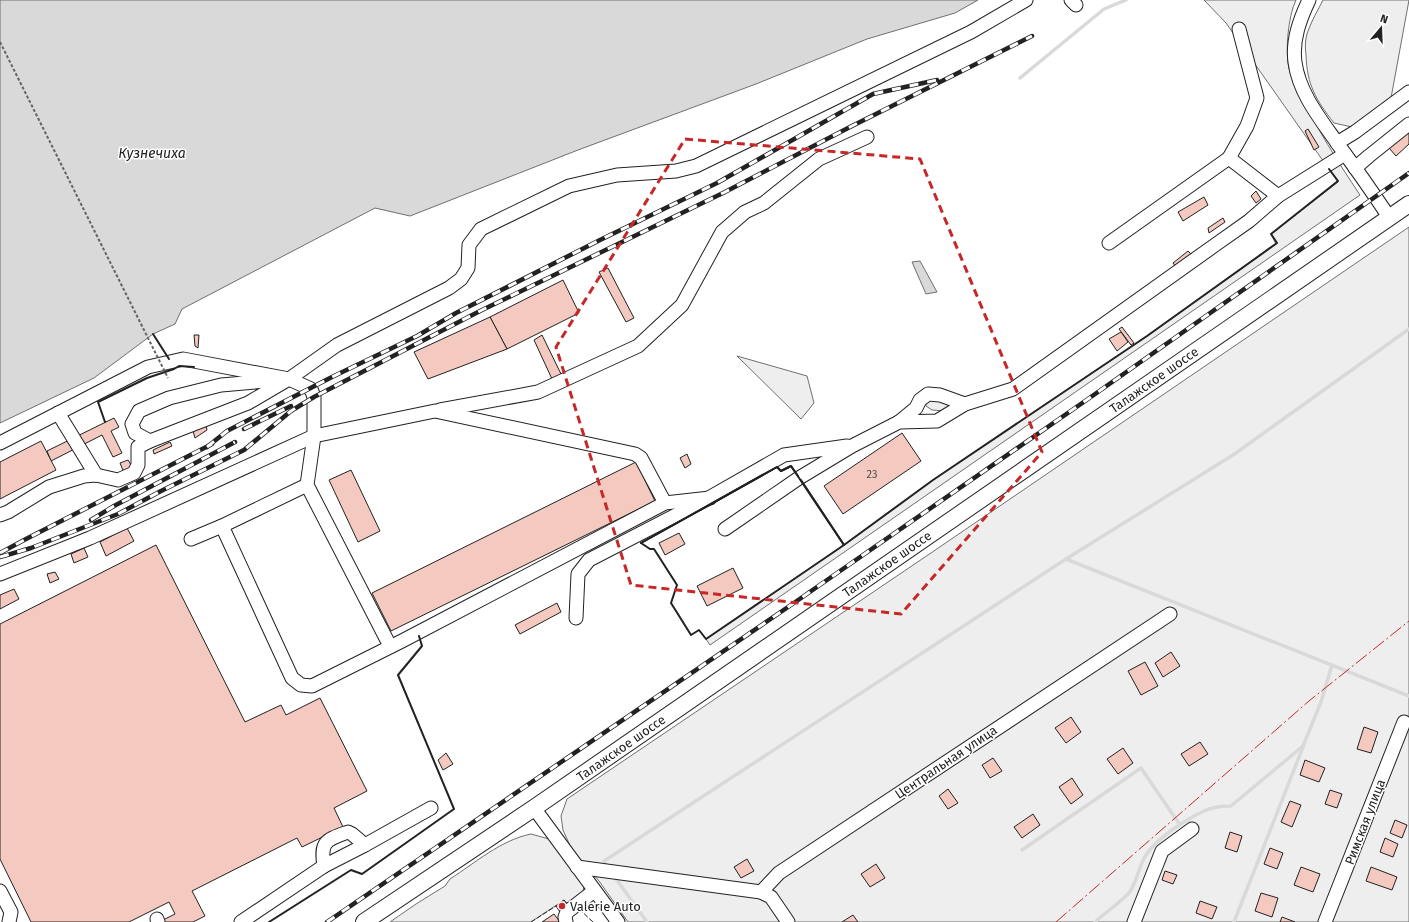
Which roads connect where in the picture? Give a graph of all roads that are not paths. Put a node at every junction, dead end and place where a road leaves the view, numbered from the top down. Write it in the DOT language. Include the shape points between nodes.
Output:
graph roads {
  1 [pos="1026,0"];
  2 [pos="1309,0"];
  3 [pos="1239,29"];
  4 [pos="1409,92"];
  5 [pos="1409,124"];
  6 [pos="867,137"];
  7 [pos="1337,143"];
  8 [pos="1345,154"];
  9 [pos="1229,158"];
  10 [pos="1355,168"];
  11 [pos="1278,196"];
  12 [pos="1409,204"];
  13 [pos="1389,217"];
  14 [pos="1109,243"];
  15 [pos="289,379"];
  16 [pos="965,404"];
  17 [pos="435,411"];
  18 [pos="58,413"];
  19 [pos="899,422"];
  20 [pos="314,436"];
  21 [pos="150,441"];
  22 [pos="0,443"];
  23 [pos="852,446"];
  24 [pos="96,475"];
  25 [pos="308,485"];
  26 [pos="710,498"];
  27 [pos="665,504"];
  28 [pos="0,515"];
  29 [pos="222,526"];
  30 [pos="724,529"];
  31 [pos="191,539"];
  32 [pos="0,574"];
  33 [pos="1170,614"];
  34 [pos="576,618"];
  35 [pos="390,646"];
  36 [pos="1404,722"];
  37 [pos="431,808"];
  38 [pos="534,808"];
  39 [pos="1192,829"];
  40 [pos="365,846"];
  41 [pos="324,866"];
  42 [pos="577,867"];
  43 [pos="0,891"];
  44 [pos="594,891"];
  45 [pos="761,892"];
  46 [pos="9,922"];
  47 [pos="241,922"];
  48 [pos="364,922"];
  49 [pos="566,922"];
  50 [pos="618,922"];
  51 [pos="788,922"];
  52 [pos="1134,922"];
  53 [pos="1325,922"];
  1 -- 15 [label="street" via="971,32 696,166 676,171 617,175 569,186 481,229 469,245 468,268 461,279 449,288 337,345"];
  2 -- 7 [label="street" via="1295,38 1295,61 1300,83 1318,116"];
  3 -- 9 [label="street" via="1257,98 1247,126"];
  4 -- 7 [label="street"];
  5 -- 10 [label="street"];
  6 -- 17 [label="street" via="819,159 764,203 745,212 722,232 682,305 638,346 538,392"];
  7 -- 8 [label="street"];
  8 -- 10 [label="street"];
  8 -- 11 [label="street"];
  9 -- 11 [label="street"];
  9 -- 14 [label="street"];
  10 -- 13 [label="street"];
  11 -- 16 [label="street" via="1215,246 1013,389"];
  12 -- 13 [label="main road, Талажское шоссе"];
  13 -- 38 [label="main road, Талажское шоссе"];
  15 -- 18 [label="street" via="183,359 148,367"];
  15 -- 20 [label="street" via="311,389 314,397"];
  15 -- 21 [label="street" via="248,403"];
  15 -- 21 [label="street" via="221,385 169,398 139,411 132,424 136,433"];
  16 -- 19 [label="street" via="937,421"];
  16 -- 19 [label="street" via="940,395 928,394"];
  17 -- 20 [label="street"];
  17 -- 27 [label="street" via="634,454 641,458"];
  18 -- 22 [label="street"];
  18 -- 24 [label="street"];
  19 -- 23 [label="street"];
  20 -- 25 [label="street"];
  20 -- 32 [label="street" via="90,538"];
  21 -- 24 [label="street" via="138,447 138,465 134,473 118,480"];
  23 -- 26 [label="street" via="784,455"];
  23 -- 30 [label="street"];
  24 -- 28 [label="street" via="49,487"];
  25 -- 29 [label="street"];
  25 -- 35 [label="street"];
  26 -- 27 [label="street"];
  26 -- 34 [label="street" via="589,560 578,574"];
  27 -- 35 [label="street"];
  29 -- 31 [label="street"];
  29 -- 35 [label="street" via="292,678 301,685 312,686"];
  33 -- 45 [label="street, Центральная улица" via="779,873"];
  36 -- 53 [label="street, Римская улица"];
  37 -- 40 [label="street"];
  38 -- 42 [label="street"];
  38 -- 48 [label="main road, Талажское шоссе"];
  39 -- 52 [label="street" via="1162,851"];
  40 -- 41 [label="street"];
  40 -- 41 [label="street" via="348,832 330,840 321,851"];
  41 -- 47 [label="street"];
  42 -- 44 [label="street"];
  42 -- 45 [label="street"];
  43 -- 46 [label="street" via="11,912"];
  44 -- 49 [label="street" via="567,912"];
  44 -- 50 [label="street"];
  45 -- 51 [label="street" via="771,897"];
}
